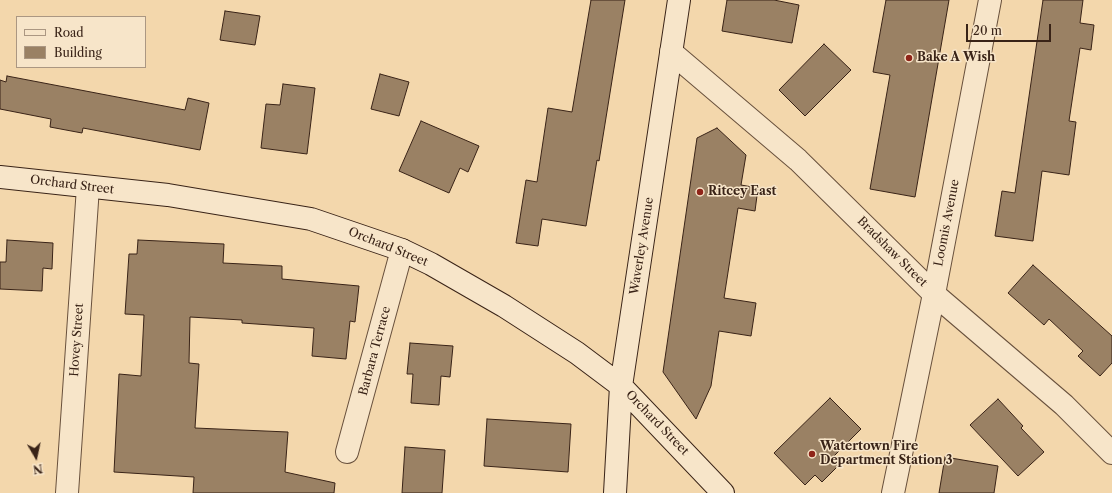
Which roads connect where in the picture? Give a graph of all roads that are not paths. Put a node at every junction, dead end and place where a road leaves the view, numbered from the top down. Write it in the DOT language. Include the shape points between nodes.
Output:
graph roads {
  1 [pos="679,0"];
  2 [pos="990,0"];
  3 [pos="671,52"];
  4 [pos="0,176"];
  5 [pos="88,187"];
  6 [pos="402,250"];
  7 [pos="934,294"];
  8 [pos="621,386"];
  9 [pos="347,452"];
  10 [pos="1112,453"];
  11 [pos="67,493"];
  12 [pos="615,493"];
  13 [pos="723,493"];
  14 [pos="893,493"];
  1 -- 3 [label="street, Waverley Avenue"];
  2 -- 7 [label="street, Loomis Avenue"];
  3 -- 7 [label="street, Bradshaw Street" via="798,160"];
  3 -- 8 [label="street, Waverley Avenue"];
  4 -- 5 [label="street, Orchard Street"];
  5 -- 6 [label="street, Orchard Street" via="168,195 312,219"];
  5 -- 11 [label="street, Hovey Street"];
  6 -- 8 [label="street, Orchard Street" via="511,310 565,344"];
  6 -- 9 [label="street, Barbara Terrace"];
  7 -- 10 [label="street, Bradshaw Street" via="1064,404"];
  7 -- 14 [label="street, Loomis Avenue"];
  8 -- 12 [label="street, Waverley Avenue"];
  8 -- 13 [label="street, Orchard Street"];
}
